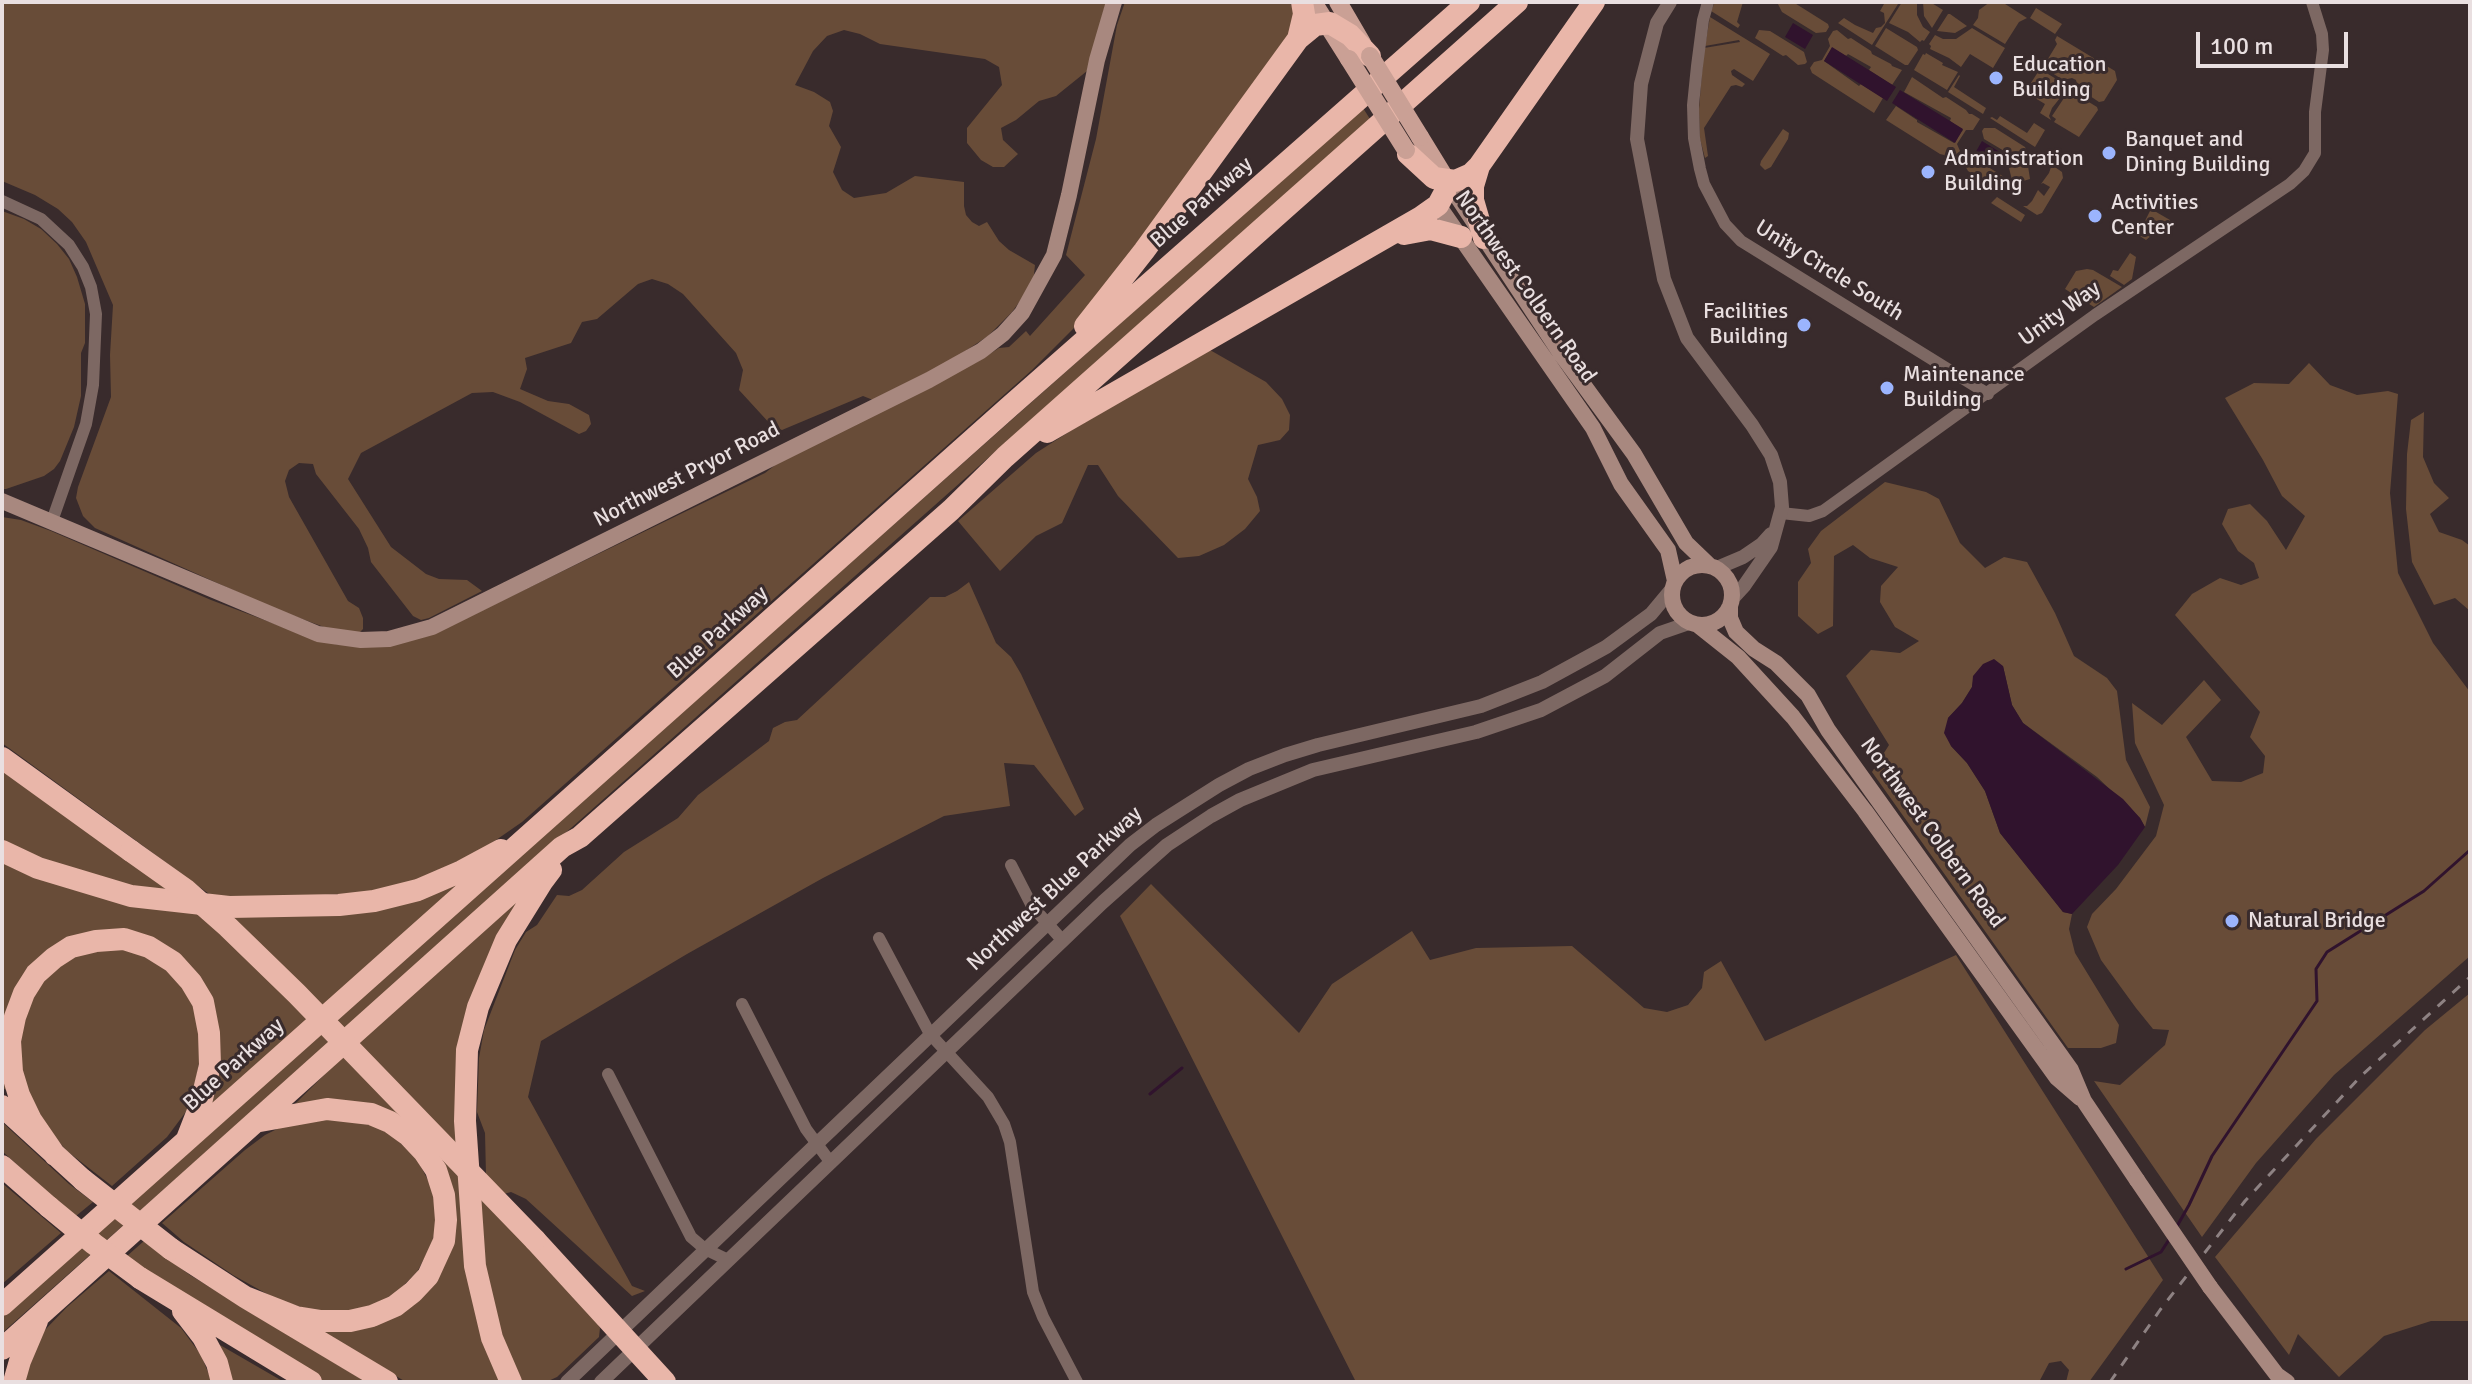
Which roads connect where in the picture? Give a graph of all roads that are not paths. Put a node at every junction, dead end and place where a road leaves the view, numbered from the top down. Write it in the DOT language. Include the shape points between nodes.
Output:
graph roads {
  1 [pos="1114,2"];
  2 [pos="1302,2"];
  3 [pos="1313,2"];
  4 [pos="1337,2"];
  5 [pos="1469,2"];
  6 [pos="1517,2"];
  7 [pos="1594,2"];
  8 [pos="1670,2"];
  9 [pos="1708,2"];
  10 [pos="2312,2"];
  11 [pos="1326,23"];
  12 [pos="1298,39"];
  13 [pos="1360,57"];
  14 [pos="1411,147"];
  15 [pos="1479,166"];
  16 [pos="1447,181"];
  17 [pos="2,201"];
  18 [pos="1438,205"];
  19 [pos="1387,237"];
  20 [pos="1461,237"];
  21 [pos="1484,238"];
  22 [pos="1988,394"];
  23 [pos="1008,408"];
  24 [pos="1005,457"];
  25 [pos="2,501"];
  26 [pos="2,511"];
  27 [pos="1779,520"];
  28 [pos="52,521"];
  29 [pos="1714,567"];
  30 [pos="1673,585"];
  31 [pos="1731,602"];
  32 [pos="1694,624"];
  33 [pos="2,758"];
  34 [pos="530,835"];
  35 [pos="580,837"];
  36 [pos="2,851"];
  37 [pos="1011,865"];
  38 [pos="1046,924"];
  39 [pos="879,938"];
  40 [pos="1063,941"];
  41 [pos="742,1004"];
  42 [pos="930,1034"];
  43 [pos="946,1053"];
  44 [pos="608,1074"];
  45 [pos="2084,1101"];
  46 [pos="2,1106"];
  47 [pos="258,1121"];
  48 [pos="816,1143"];
  49 [pos="185,1144"];
  50 [pos="55,1155"];
  51 [pos="831,1163"];
  52 [pos="2,1166"];
  53 [pos="2,1173"];
  54 [pos="24,1186"];
  55 [pos="705,1249"];
  56 [pos="728,1260"];
  57 [pos="245,1297"];
  58 [pos="171,1299"];
  59 [pos="2,1305"];
  60 [pos="39,1316"];
  61 [pos="618,1331"];
  62 [pos="2,1349"];
  63 [pos="635,1349"];
  64 [pos="2277,1380"];
  65 [pos="14,1382"];
  66 [pos="222,1382"];
  67 [pos="311,1382"];
  68 [pos="387,1382"];
  69 [pos="511,1382"];
  70 [pos="567,1382"];
  71 [pos="601,1382"];
  72 [pos="665,1382"];
  73 [pos="1077,1382"];
  1 -- 28 [label="main road, Northwest Pryor Road" via="1054,255 1022,313 1003,334 929,380 446,621 389,639 318,634"];
  2 -- 12 [label="highway"];
  3 -- 11 [label="main road"];
  4 -- 11 [label="highway"];
  4 -- 13 [label="main road, Northwest Colbern Road"];
  5 -- 23 [label="highway, Blue Parkway"];
  6 -- 24 [label="highway"];
  7 -- 15 [label="highway"];
  8 -- 27 [label="street" via="1657,23 1641,84 1637,139 1664,279 1687,338 1771,455 1780,482"];
  9 -- 22 [label="street, Unity Circle South" via="1697,66 1694,138 1704,184 1725,224 1741,241"];
  10 -- 22 [label="street, Unity Way" via="2323,50 2315,153 2304,171"];
  11 -- 12 [label="highway"];
  11 -- 13 [label="highway" via="1344,31"];
  12 -- 23 [label="highway" via="1095,316"];
  13 -- 14 [label="main road, Northwest Colbern Road, bridge"];
  14 -- 16 [label="highway" via="1425,171"];
  14 -- 18 [label="main road, Northwest Colbern Road"];
  15 -- 16 [label="highway" via="1461,180"];
  15 -- 21 [label="highway" via="1473,200"];
  16 -- 18 [label="highway"];
  16 -- 21 [label="main road, Northwest Colbern Road"];
  17 -- 28 [label="street" via="41,219 69,245 91,287 96,314 86,424"];
  18 -- 19 [label="highway"];
  18 -- 20 [label="main road, Northwest Colbern Road"];
  19 -- 20 [label="highway" via="1431,229"];
  19 -- 24 [label="highway"];
  20 -- 30 [label="main road, Northwest Colbern Road" via="1593,428 1643,517 1663,539"];
  21 -- 29 [label="main road, Northwest Colbern Road" via="1634,454 1686,543"];
  22 -- 27 [label="street, Unity Way" via="1823,511"];
  23 -- 34 [label="highway, Blue Parkway"];
  24 -- 35 [label="highway"];
  25 -- 28 [label="main road, Northwest Pryor Road"];
  26 -- 28 [label="main road, Northwest Pryor Road"];
  27 -- 29 [label="street" via="1762,544"];
  27 -- 31 [label="street" via="1771,547"];
  29 -- 30 [label="main road" via="1690,567"];
  29 -- 31 [label="main road" via="1726,578"];
  30 -- 32 [label="main road" via="1675,610"];
  30 -- 38 [label="street, Northwest Blue Parkway" via="1651,614 1606,647 1531,687 1481,706 1307,748 1249,769 1186,804 1130,845"];
  31 -- 32 [label="main road" via="1718,621"];
  31 -- 45 [label="main road, Northwest Colbern Road" via="1736,632 1808,695 2071,1070"];
  32 -- 40 [label="street, Northwest Blue Parkway" via="1660,633 1605,676 1541,710 1476,732 1313,770 1240,800 1167,845"];
  32 -- 45 [label="main road, Northwest Colbern Road" via="1738,657 1793,717 2057,1078"];
  33 -- 61 [label="highway, bridge" via="186,890 228,927"];
  34 -- 36 [label="highway" via="418,890 339,905 229,907 131,896 38,868"];
  34 -- 49 [label="highway, Blue Parkway"];
  35 -- 47 [label="highway" via="562,847"];
  35 -- 69 [label="highway" via="542,882 506,940 478,1007 467,1050 465,1121 475,1266 492,1338"];
  37 -- 38 [label="street"];
  38 -- 40 [label="street"];
  38 -- 42 [label="street, Northwest Blue Parkway"];
  39 -- 42 [label="street"];
  40 -- 43 [label="street, Northwest Blue Parkway"];
  41 -- 48 [label="street"];
  42 -- 43 [label="street"];
  42 -- 48 [label="street, Northwest Blue Parkway"];
  43 -- 51 [label="street, Northwest Blue Parkway"];
  43 -- 73 [label="street" via="988,1097 1004,1124 1033,1292"];
  44 -- 55 [label="street" via="681,1220"];
  45 -- 64 [label="main road, Northwest Colbern Road, bridge"];
  46 -- 50 [label="highway"];
  47 -- 57 [label="highway" via="327,1109 390,1122 416,1143 436,1170 446,1220 444,1241 428,1276 395,1306 372,1316 321,1321"];
  47 -- 60 [label="highway"];
  48 -- 51 [label="street"];
  48 -- 55 [label="street, Northwest Blue Parkway"];
  49 -- 50 [label="highway" via="210,1065 203,1002 173,962 149,947 124,939 96,941 71,947 36,974 24,993 10,1041 19,1095"];
  49 -- 59 [label="highway, Blue Parkway"];
  50 -- 57 [label="highway, bridge" via="171,1249"];
  51 -- 56 [label="street, Northwest Blue Parkway"];
  52 -- 54 [label="highway"];
  53 -- 54 [label="highway"];
  54 -- 58 [label="highway, bridge"];
  55 -- 56 [label="street"];
  55 -- 61 [label="street, Northwest Blue Parkway"];
  56 -- 63 [label="street, Northwest Blue Parkway"];
  57 -- 68 [label="highway"];
  58 -- 66 [label="highway" via="203,1337"];
  58 -- 67 [label="highway"];
  60 -- 62 [label="highway"];
  60 -- 65 [label="highway"];
  61 -- 63 [label="highway"];
  61 -- 70 [label="street, Northwest Blue Parkway"];
  63 -- 71 [label="street, Northwest Blue Parkway"];
  63 -- 72 [label="highway"];
}
